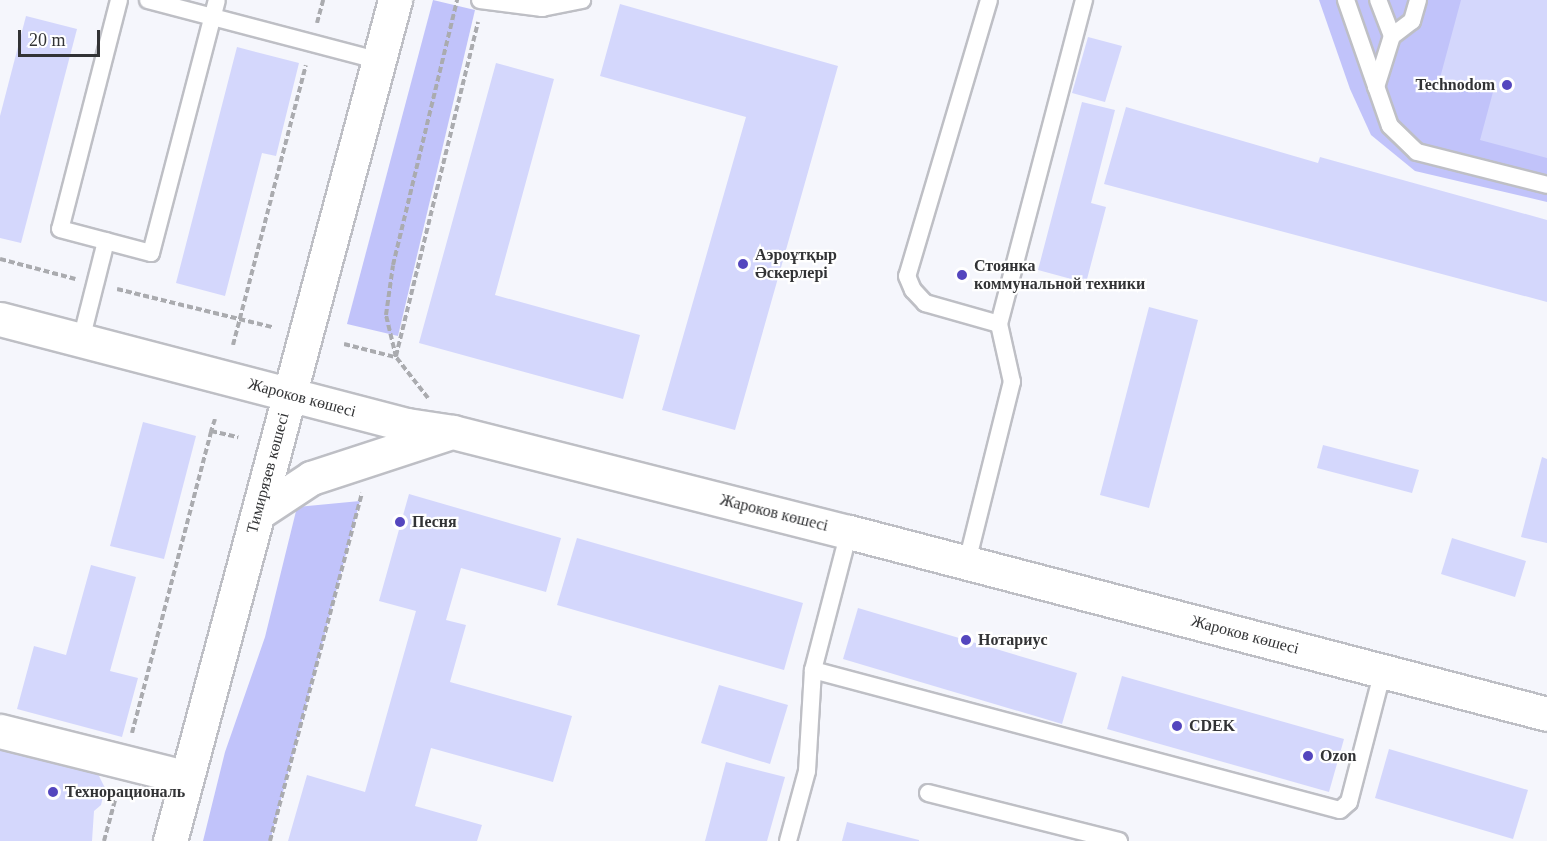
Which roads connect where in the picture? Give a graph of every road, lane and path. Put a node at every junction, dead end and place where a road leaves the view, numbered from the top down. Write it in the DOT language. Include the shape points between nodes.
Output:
graph roads {
  1 [pos="120,0"];
  2 [pos="148,0"];
  3 [pos="217,0"];
  4 [pos="323,0"];
  5 [pos="396,0"];
  6 [pos="457,0"];
  7 [pos="482,0"];
  8 [pos="582,0"];
  9 [pos="988,0"];
  10 [pos="1084,0"];
  11 [pos="1346,0"];
  12 [pos="1378,0"];
  13 [pos="1418,0"];
  14 [pos="212,17"];
  15 [pos="1392,36"];
  16 [pos="312,42"];
  17 [pos="380,61"];
  18 [pos="1376,87"];
  19 [pos="1547,185"];
  20 [pos="106,241"];
  21 [pos="0,259"];
  22 [pos="96,284"];
  23 [pos="0,319"];
  24 [pos="239,321"];
  25 [pos="999,324"];
  26 [pos="272,327"];
  27 [pos="81,340"];
  28 [pos="344,344"];
  29 [pos="233,345"];
  30 [pos="396,357"];
  31 [pos="289,395"];
  32 [pos="215,419"];
  33 [pos="211,431"];
  34 [pos="453,432"];
  35 [pos="238,437"];
  36 [pos="371,457"];
  37 [pos="258,513"];
  38 [pos="849,532"];
  39 [pos="967,562"];
  40 [pos="813,670"];
  41 [pos="1383,671"];
  42 [pos="1547,714"];
  43 [pos="0,731"];
  44 [pos="124,764"];
  45 [pos="186,777"];
  46 [pos="928,793"];
  47 [pos="104,841"];
  48 [pos="170,841"];
  49 [pos="270,841"];
  50 [pos="788,841"];
  51 [pos="1119,841"];
  1 -- 20 [label="lane" via="60,229"];
  2 -- 14 [label="lane"];
  3 -- 14 [label="lane"];
  4 -- 16 [label="path"];
  5 -- 17 [label="main road, Тимирязев көшесі"];
  6 -- 30 [label="path" via="393,265 386,315"];
  7 -- 8 [label="lane" via="542,8"];
  7 -- 30 [label="path"];
  9 -- 25 [label="lane" via="908,276 913,290 925,303"];
  10 -- 25 [label="lane"];
  11 -- 18 [label="lane"];
  12 -- 15 [label="lane"];
  13 -- 15 [label="lane" via="1412,21"];
  14 -- 16 [label="lane"];
  14 -- 20 [label="lane" via="151,253"];
  15 -- 18 [label="lane"];
  16 -- 17 [label="lane"];
  16 -- 24 [label="path"];
  17 -- 31 [label="main road, Тимирязев көшесі"];
  18 -- 19 [label="lane" via="1390,126 1417,152"];
  20 -- 22 [label="lane"];
  21 -- 22 [label="path"];
  22 -- 24 [label="path"];
  22 -- 27 [label="lane"];
  23 -- 27 [label="main road, Жароков көшесі"];
  24 -- 26 [label="path"];
  24 -- 29 [label="path"];
  25 -- 39 [label="lane" via="1012,382"];
  27 -- 31 [label="main road, Жароков көшесі"];
  28 -- 30 [label="path"];
  30 -- 34 [label="path"];
  31 -- 34 [label="main road, Жароков көшесі" via="406,425"];
  31 -- 37 [label="main road, Тимирязев көшесі"];
  32 -- 33 [label="path"];
  33 -- 35 [label="path"];
  33 -- 44 [label="path"];
  34 -- 36 [label="main road"];
  34 -- 38 [label="main road, Жароков көшесі"];
  36 -- 37 [label="main road" via="311,478"];
  36 -- 49 [label="path"];
  37 -- 45 [label="main road, Тимирязев көшесі"];
  38 -- 39 [label="main road, Жароков көшесі"];
  38 -- 40 [label="lane"];
  39 -- 41 [label="main road, Жароков көшесі"];
  40 -- 41 [label="lane" via="1340,810 1349,802"];
  40 -- 50 [label="lane" via="807,771"];
  41 -- 42 [label="main road, Жароков көшесі"];
  43 -- 44 [label="main road"];
  44 -- 45 [label="main road"];
  44 -- 47 [label="path"];
  45 -- 48 [label="main road, Тимирязев көшесі"];
  46 -- 51 [label="lane"];
}
